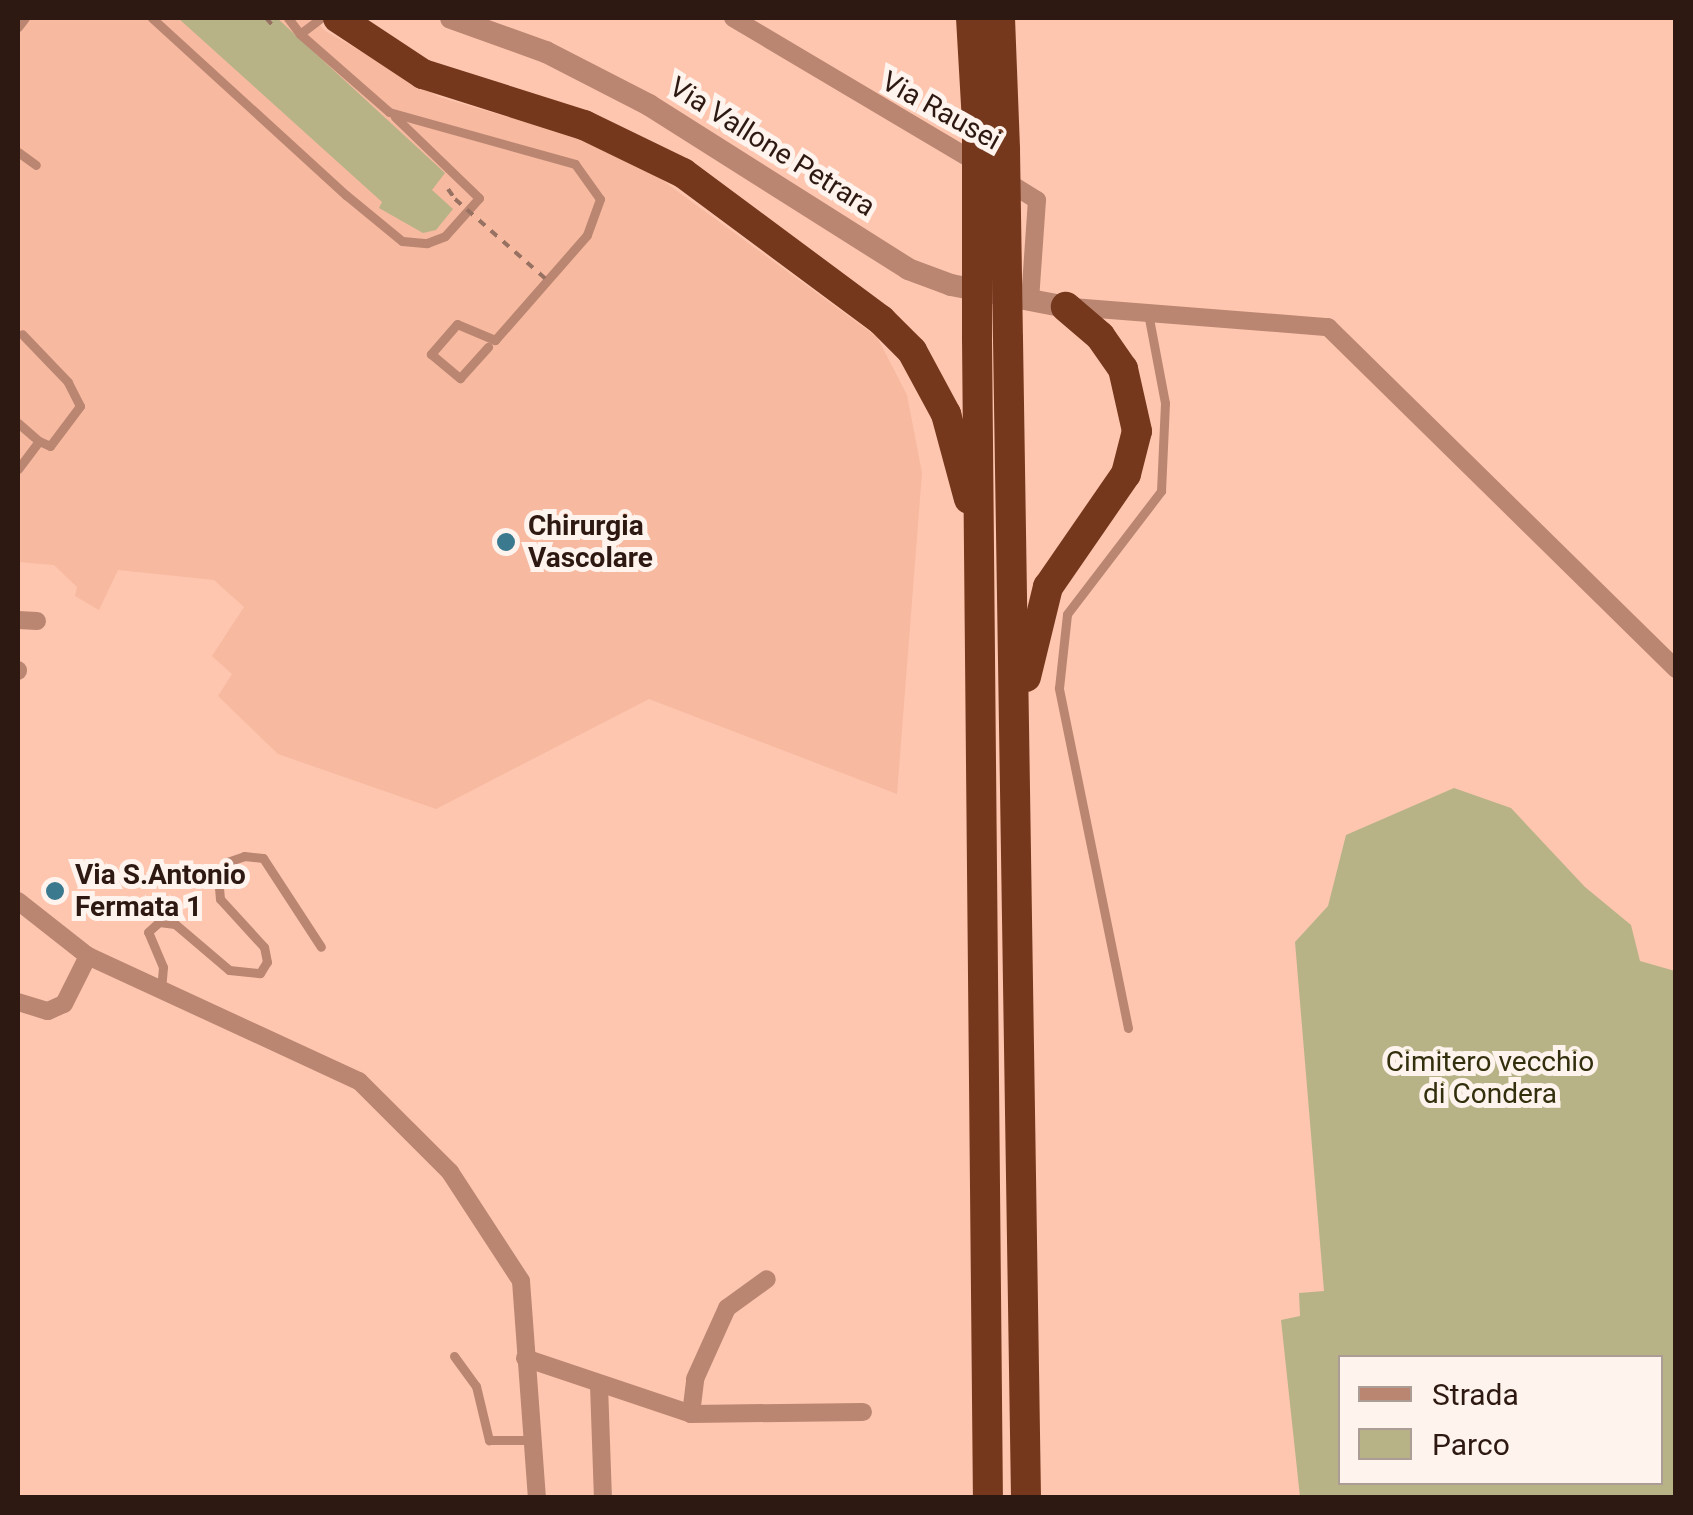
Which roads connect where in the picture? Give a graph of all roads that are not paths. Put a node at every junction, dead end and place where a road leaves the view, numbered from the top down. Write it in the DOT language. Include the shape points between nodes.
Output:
graph roads {
  1 [pos="25,18"];
  2 [pos="152,18"];
  3 [pos="288,18"];
  4 [pos="321,18"];
  5 [pos="338,18"];
  6 [pos="451,18"];
  7 [pos="732,18"];
  8 [pos="971,18"];
  9 [pos="1000,18"];
  10 [pos="18,26"];
  11 [pos="300,34"];
  12 [pos="389,112"];
  13 [pos="18,152"];
  14 [pos="36,166"];
  15 [pos="1030,299"];
  16 [pos="1066,307"];
  17 [pos="1148,313"];
  18 [pos="22,334"];
  19 [pos="488,346"];
  20 [pos="18,423"];
  21 [pos="40,441"];
  22 [pos="18,469"];
  23 [pos="982,592"];
  24 [pos="18,620"];
  25 [pos="37,621"];
  26 [pos="1676,669"];
  27 [pos="1013,774"];
  28 [pos="18,901"];
  29 [pos="321,947"];
  30 [pos="88,956"];
  31 [pos="161,990"];
  32 [pos="18,1002"];
  33 [pos="1128,1028"];
  34 [pos="767,1279"];
  35 [pos="454,1356"];
  36 [pos="525,1358"];
  37 [pos="598,1385"];
  38 [pos="863,1412"];
  39 [pos="691,1414"];
  40 [pos="532,1440"];
  41 [pos="537,1498"];
  42 [pos="603,1498"];
  43 [pos="988,1498"];
  44 [pos="1026,1498"];
  1 -- 10 [label="lane"];
  2 -- 12 [label="lane" via="402,241 444,236 479,198"];
  3 -- 11 [label="lane"];
  4 -- 11 [label="lane"];
  5 -- 23 [label="highway" via="423,74 584,125 669,166 881,320 912,352 946,414 965,472"];
  6 -- 15 [label="street, Via Vallone Petrara" via="546,52 650,105 908,269 951,286"];
  7 -- 15 [label="street, Via Rausei" via="1037,200"];
  8 -- 23 [label="highway, bridge"];
  9 -- 27 [label="highway, bridge"];
  11 -- 12 [label="lane"];
  12 -- 19 [label="lane" via="575,164 600,199 587,235 494,340 457,324 431,354 460,378"];
  13 -- 14 [label="lane"];
  15 -- 16 [label="street, Via Vallone Petrara"];
  16 -- 17 [label="street"];
  16 -- 27 [label="highway" via="1100,336 1122,369 1137,431 1126,474 1048,588 1033,630"];
  17 -- 26 [label="street" via="1328,328"];
  17 -- 33 [label="lane" via="1165,403 1162,491 1067,614 1059,688"];
  18 -- 21 [label="lane" via="68,382 80,406 50,446"];
  20 -- 21 [label="lane"];
  21 -- 22 [label="lane"];
  23 -- 43 [label="highway"];
  24 -- 25 [label="street"];
  27 -- 44 [label="highway"];
  28 -- 30 [label="street"];
  29 -- 31 [label="lane" via="263,858 244,856 227,862 218,878 220,899 264,948 267,962 260,974 229,970 176,924 159,922 148,932 164,967"];
  30 -- 31 [label="street"];
  30 -- 32 [label="street" via="64,1004 48,1010"];
  31 -- 36 [label="street" via="359,1081 437,1160 521,1281"];
  34 -- 39 [label="street" via="727,1308 695,1379"];
  35 -- 40 [label="lane" via="476,1386 489,1440"];
  36 -- 37 [label="street"];
  36 -- 40 [label="street"];
  37 -- 39 [label="street"];
  37 -- 42 [label="street"];
  38 -- 39 [label="street"];
  40 -- 41 [label="street"];
}
